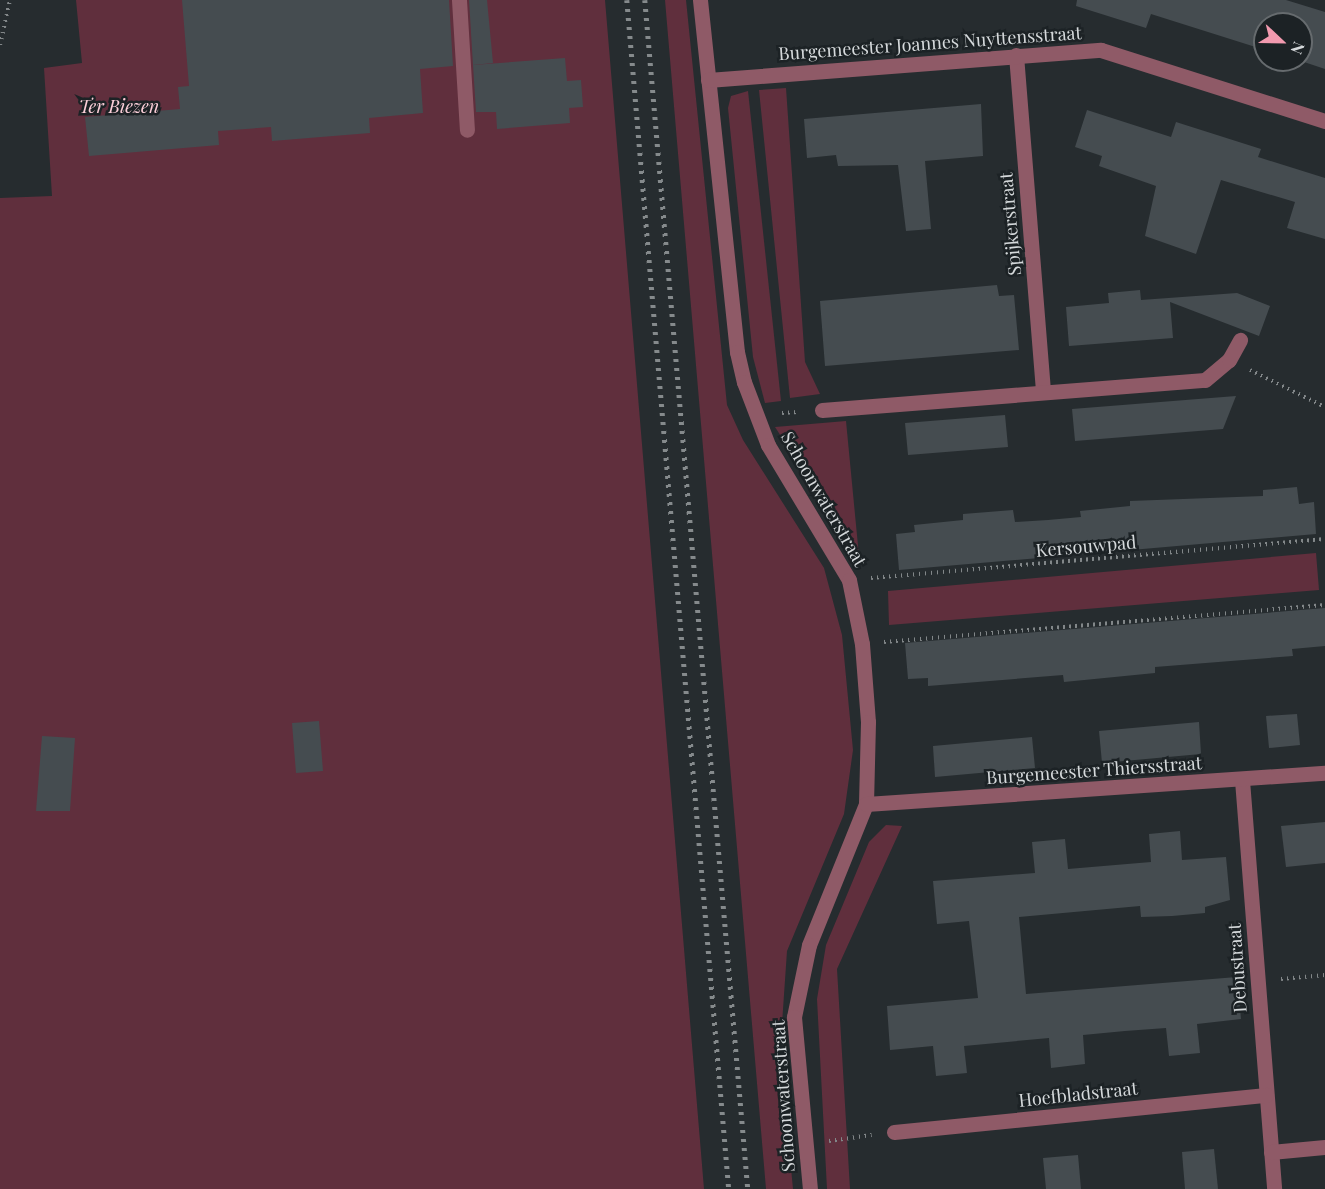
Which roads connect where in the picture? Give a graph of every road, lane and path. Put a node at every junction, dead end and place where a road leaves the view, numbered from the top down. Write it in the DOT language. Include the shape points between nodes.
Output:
graph roads {
  1 [pos="10,0"];
  2 [pos="459,0"];
  3 [pos="700,0"];
  4 [pos="0,45"];
  5 [pos="1016,55"];
  6 [pos="708,80"];
  7 [pos="1325,121"];
  8 [pos="467,130"];
  9 [pos="1240,340"];
  10 [pos="1230,360"];
  11 [pos="1043,390"];
  12 [pos="1325,406"];
  13 [pos="822,410"];
  14 [pos="754,414"];
  15 [pos="1325,539"];
  16 [pos="849,579"];
  17 [pos="1325,605"];
  18 [pos="862,644"];
  19 [pos="1325,772"];
  20 [pos="1242,780"];
  21 [pos="866,804"];
  22 [pos="1325,975"];
  23 [pos="1257,981"];
  24 [pos="1266,1095"];
  25 [pos="894,1132"];
  26 [pos="806,1145"];
  27 [pos="1325,1147"];
  28 [pos="1271,1152"];
  29 [pos="810,1189"];
  30 [pos="1274,1189"];
  1 -- 4 [label="path"];
  2 -- 8 [label="street"];
  3 -- 6 [label="street, Schoonwaterstraat"];
  5 -- 6 [label="street, Burgemeester Joannes Nuyttensstraat"];
  5 -- 7 [label="street, Burgemeester Joannes Nuyttensstraat" via="1101,50"];
  5 -- 11 [label="street, Spijkerstraat"];
  6 -- 14 [label="street, Schoonwaterstraat" via="737,352"];
  9 -- 10 [label="street"];
  10 -- 11 [label="street" via="1205,380"];
  10 -- 12 [label="path"];
  11 -- 13 [label="street"];
  13 -- 14 [label="path"];
  14 -- 16 [label="street, Schoonwaterstraat"];
  15 -- 16 [label="path, Kersouwpad"];
  16 -- 18 [label="street, Schoonwaterstraat"];
  17 -- 18 [label="path"];
  18 -- 21 [label="street, Schoonwaterstraat" via="868,722"];
  19 -- 20 [label="street, Burgemeester Thiersstraat"];
  20 -- 21 [label="street, Burgemeester Thiersstraat"];
  20 -- 23 [label="street, Debustraat"];
  21 -- 26 [label="street, Schoonwaterstraat" via="808,945 794,1017"];
  22 -- 23 [label="path"];
  23 -- 24 [label="street, Debustraat"];
  24 -- 25 [label="street, Hoefbladstraat"];
  24 -- 28 [label="street, Debustraat"];
  25 -- 26 [label="path"];
  26 -- 29 [label="street, Schoonwaterstraat"];
  27 -- 28 [label="street"];
  28 -- 30 [label="street, Debustraat"];
}
